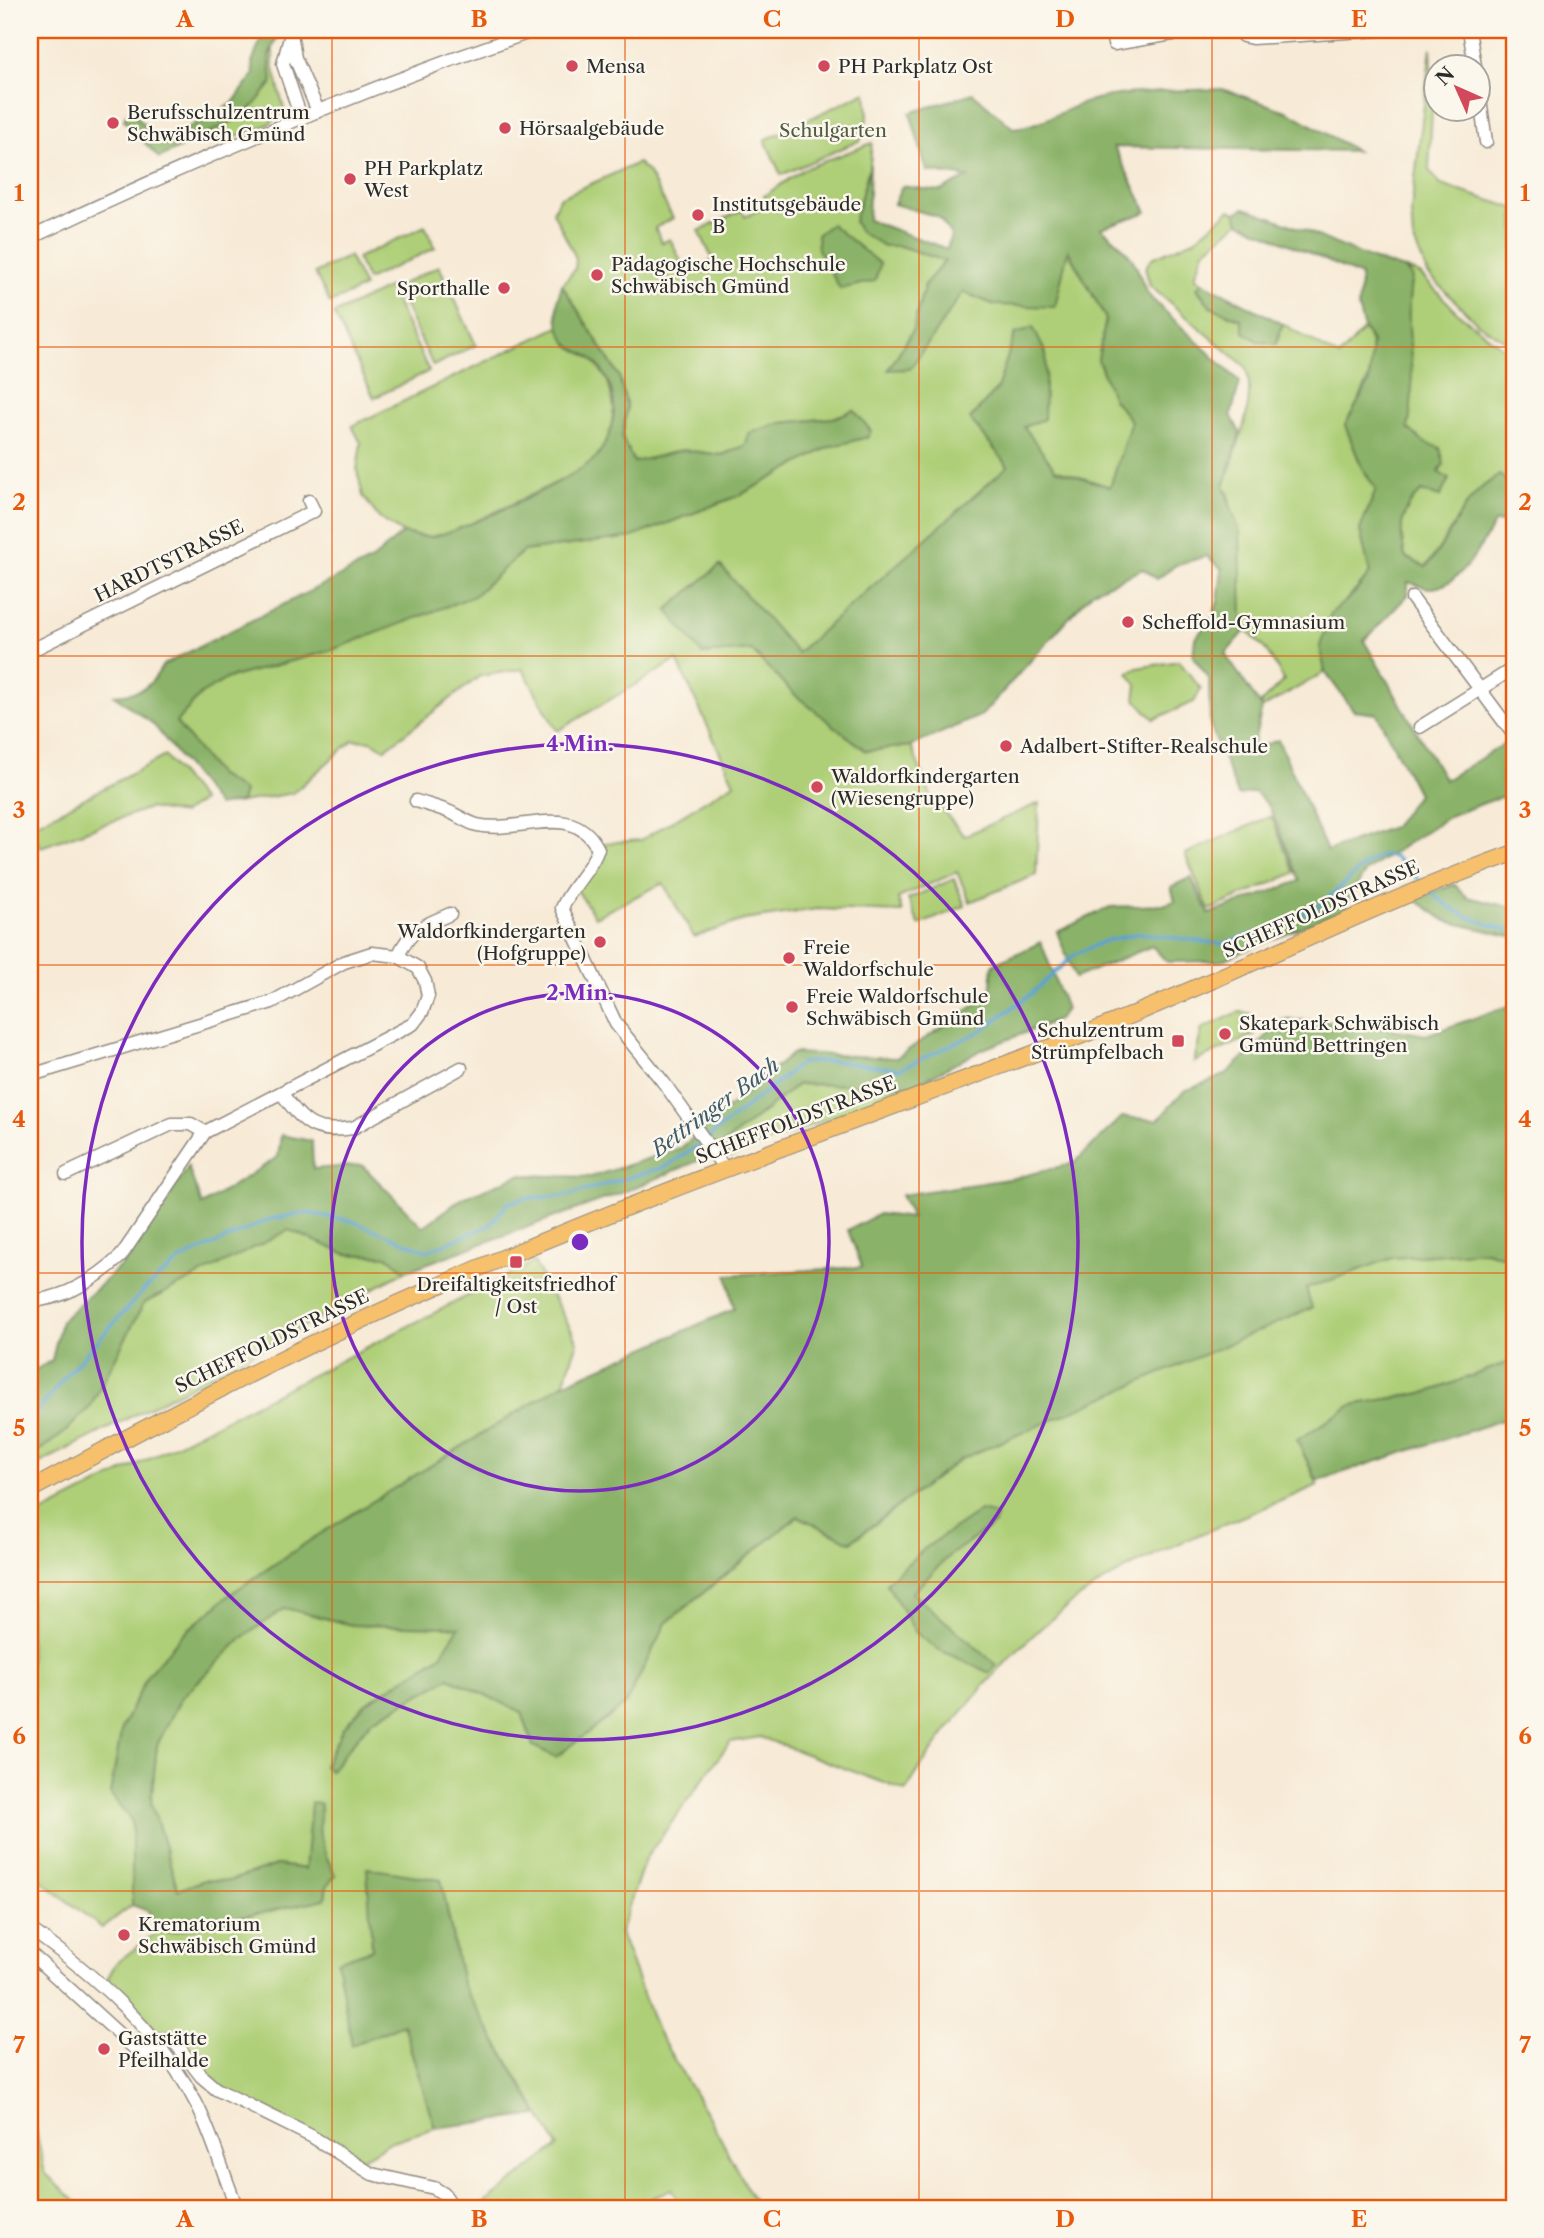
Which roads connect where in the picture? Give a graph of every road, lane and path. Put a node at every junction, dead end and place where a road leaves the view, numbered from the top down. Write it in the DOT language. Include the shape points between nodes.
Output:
graph roads {
  1 [pos="536,30"];
  2 [pos="1111,30"];
  3 [pos="1196,30"];
  4 [pos="1237,30"];
  5 [pos="1378,30"];
  6 [pos="1469,30"];
  7 [pos="291,31"];
  8 [pos="1473,52"];
  9 [pos="318,111"];
  10 [pos="301,118"];
  11 [pos="1483,122"];
  12 [pos="1486,142"];
  13 [pos="30,238"];
  14 [pos="309,501"];
  15 [pos="1412,598"];
  16 [pos="30,651"];
  17 [pos="1514,668"];
  18 [pos="1482,688"];
  19 [pos="1420,727"];
  20 [pos="1514,735"];
  21 [pos="416,801"];
  22 [pos="1514,853"];
  23 [pos="450,914"];
  24 [pos="398,956"];
  25 [pos="461,1068"];
  26 [pos="38,1073"];
  27 [pos="282,1094"];
  28 [pos="205,1132"];
  29 [pos="721,1164"];
  30 [pos="66,1174"];
  31 [pos="30,1301"];
  32 [pos="30,1490"];
  33 [pos="32,1935"];
  34 [pos="30,1953"];
  35 [pos="158,2045"];
  36 [pos="237,2208"];
  37 [pos="454,2208"];
  1 -- 9 [label="street"];
  2 -- 3 [label="street" via="1114,44"];
  4 -- 5 [label="street" via="1252,38"];
  6 -- 8 [label="street"];
  7 -- 9 [label="street" via="295,58"];
  7 -- 10 [label="street" via="283,64"];
  9 -- 10 [label="street"];
  10 -- 13 [label="street" via="188,164"];
  11 -- 12 [label="street"];
  14 -- 16 [label="street, HARDTSTRASSE" via="314,511"];
  15 -- 18 [label="street"];
  17 -- 18 [label="street"];
  18 -- 19 [label="street"];
  18 -- 20 [label="street"];
  21 -- 29 [label="street" via="477,825 548,821 566,823 591,835 598,849 591,869 569,892 562,908 616,1024"];
  22 -- 29 [label="main road, SCHEFFOLDSTRASSE" via="1444,878 1085,1034"];
  23 -- 24 [label="street" via="407,937"];
  24 -- 26 [label="street" via="372,953 344,962 272,1002"];
  24 -- 27 [label="street" via="418,968 425,981 428,996 413,1024"];
  25 -- 27 [label="street" via="353,1128 334,1131 316,1129 300,1118"];
  27 -- 28 [label="street"];
  28 -- 30 [label="street" via="191,1124 172,1124"];
  28 -- 31 [label="street" via="121,1256 83,1285"];
  29 -- 32 [label="main road, SCHEFFOLDSTRASSE" via="373,1315 198,1399"];
  33 -- 35 [label="street" via="106,1990"];
  34 -- 35 [label="street" via="143,2056"];
  35 -- 36 [label="street" via="197,2106"];
  35 -- 37 [label="street" via="175,2041 216,2089 311,2136 372,2174 434,2188"];
}
